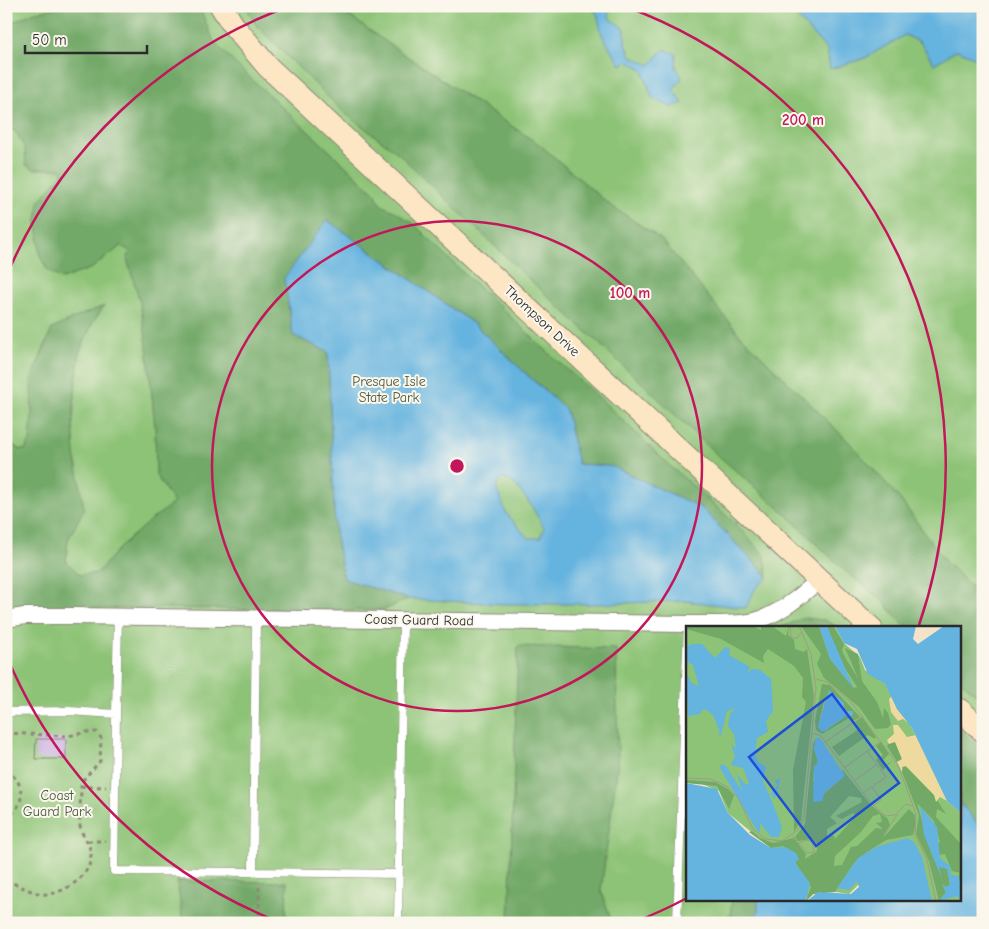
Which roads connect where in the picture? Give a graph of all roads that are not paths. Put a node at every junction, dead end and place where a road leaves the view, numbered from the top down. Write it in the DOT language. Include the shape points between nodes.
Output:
graph roads {
  1 [pos="221,6"];
  2 [pos="819,580"];
  3 [pos="118,617"];
  4 [pos="256,618"];
  5 [pos="6,619"];
  6 [pos="403,620"];
  7 [pos="688,624"];
  8 [pos="869,626"];
  9 [pos="686,674"];
  10 [pos="6,712"];
  11 [pos="962,712"];
  12 [pos="116,714"];
  13 [pos="983,732"];
  14 [pos="256,872"];
  15 [pos="399,874"];
  16 [pos="398,923"];
  17 [pos="676,923"];
  1 -- 2 [label="street, Thompson Drive" via="268,67"];
  2 -- 7 [label="street, Coast Guard Road" via="773,615 752,622"];
  2 -- 8 [label="street, Thompson Drive"];
  3 -- 4 [label="street, Coast Guard Road"];
  3 -- 5 [label="street, Coast Guard Road" via="25,616"];
  3 -- 12 [label="lane"];
  4 -- 6 [label="street, Coast Guard Road"];
  4 -- 14 [label="lane"];
  6 -- 7 [label="street, Coast Guard Road"];
  6 -- 15 [label="lane"];
  9 -- 17 [label="lane"];
  10 -- 12 [label="lane"];
  11 -- 13 [label="street"];
  12 -- 14 [label="lane" via="114,872"];
  14 -- 15 [label="lane"];
  15 -- 16 [label="lane"];
}
